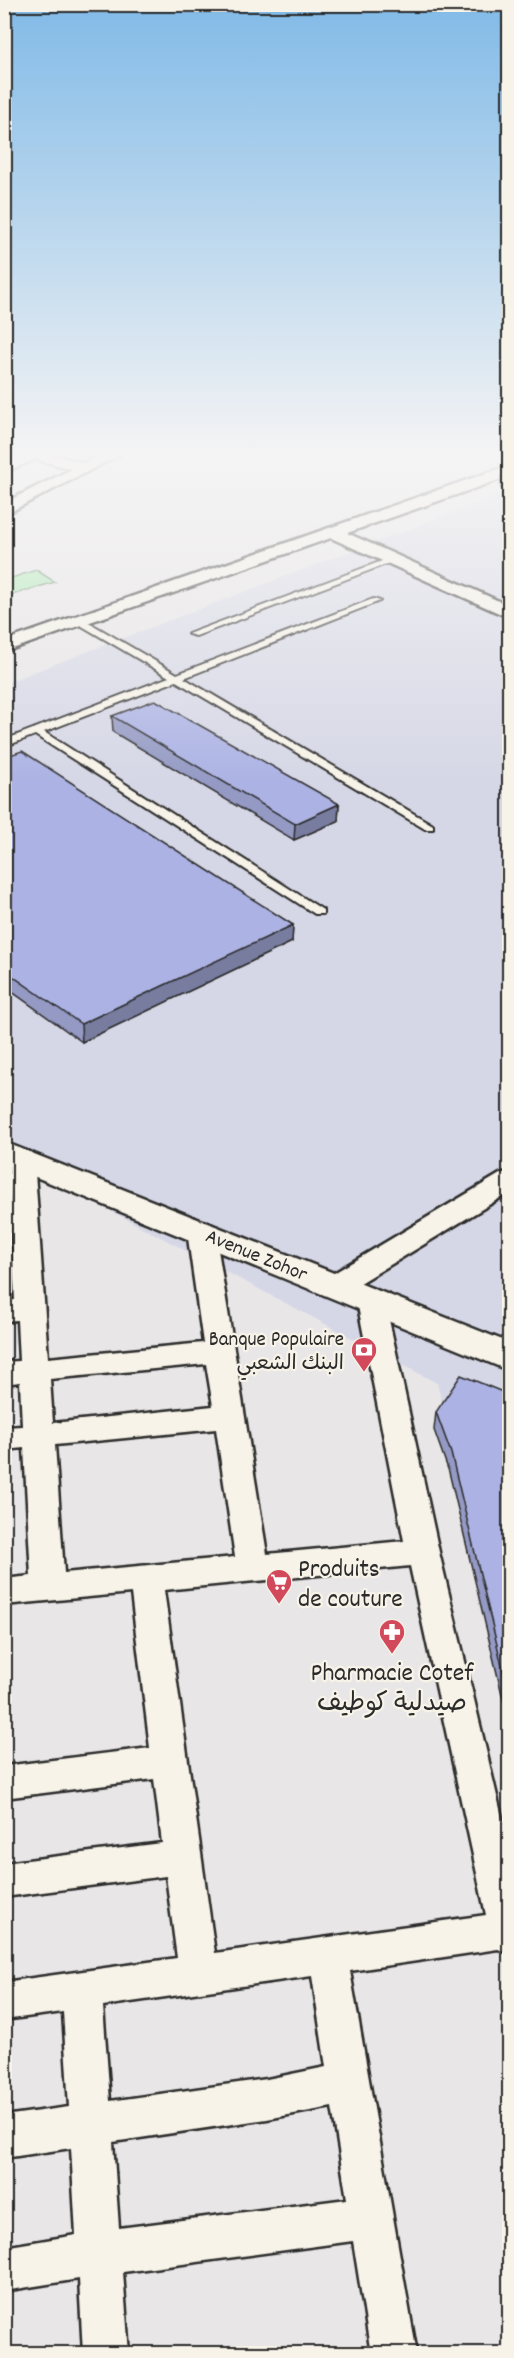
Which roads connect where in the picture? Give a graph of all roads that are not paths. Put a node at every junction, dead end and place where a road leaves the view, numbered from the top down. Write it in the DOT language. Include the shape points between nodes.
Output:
graph roads {
  1 [pos="243,563"];
  2 [pos="385,563"];
  3 [pos="400,563"];
  4 [pos="376,601"];
  5 [pos="510,612"];
  6 [pos="80,621"];
  7 [pos="193,634"];
  8 [pos="4,648"];
  9 [pos="176,678"];
  10 [pos="37,732"];
  11 [pos="4,744"];
  12 [pos="429,826"];
  13 [pos="319,912"];
  14 [pos="13,1155"];
  15 [pos="510,1180"];
  16 [pos="201,1231"];
  17 [pos="334,1286"];
  18 [pos="371,1301"];
  19 [pos="18,1310"];
  20 [pos="219,1352"];
  21 [pos="510,1358"];
  22 [pos="34,1370"];
  23 [pos="4,1373"];
  24 [pos="230,1416"];
  25 [pos="39,1435"];
  26 [pos="4,1439"];
  27 [pos="423,1552"];
  28 [pos="253,1569"];
  29 [pos="146,1580"];
  30 [pos="48,1588"];
  31 [pos="4,1592"];
  32 [pos="170,1761"];
  33 [pos="4,1782"];
  34 [pos="182,1857"];
  35 [pos="4,1880"];
  36 [pos="509,1932"];
  37 [pos="328,1956"];
  38 [pos="198,1972"];
  39 [pos="82,1990"];
  40 [pos="4,2001"];
  41 [pos="350,2083"];
  42 [pos="91,2124"];
  43 [pos="4,2137"];
  44 [pos="372,2217"];
  45 [pos="99,2253"];
  46 [pos="4,2269"];
  47 [pos="389,2353"];
  48 [pos="106,2354"];
  1 -- 6 [label="street"];
  2 -- 7 [label="lane"];
  3 -- 5 [label="street"];
  4 -- 9 [label="lane"];
  6 -- 8 [label="street"];
  6 -- 9 [label="lane"];
  9 -- 10 [label="lane"];
  9 -- 12 [label="lane"];
  10 -- 11 [label="lane"];
  10 -- 13 [label="lane"];
  14 -- 16 [label="main road, Avenue Zohor"];
  14 -- 19 [label="street"];
  15 -- 17 [label="street"];
  16 -- 17 [label="main road, Avenue Zohor"];
  16 -- 20 [label="street"];
  17 -- 18 [label="main road, Avenue Zohor"];
  18 -- 21 [label="main road, Avenue Zohor"];
  18 -- 27 [label="street"];
  19 -- 22 [label="street"];
  20 -- 22 [label="street"];
  20 -- 24 [label="street"];
  22 -- 23 [label="street"];
  22 -- 25 [label="street"];
  24 -- 25 [label="street"];
  24 -- 28 [label="street"];
  25 -- 26 [label="street"];
  25 -- 30 [label="street"];
  27 -- 28 [label="street"];
  27 -- 36 [label="street"];
  28 -- 29 [label="street"];
  29 -- 30 [label="street"];
  29 -- 32 [label="street"];
  30 -- 31 [label="street"];
  32 -- 33 [label="street"];
  32 -- 34 [label="street"];
  34 -- 35 [label="street"];
  34 -- 38 [label="street"];
  36 -- 37 [label="street"];
  37 -- 38 [label="street"];
  37 -- 41 [label="street"];
  38 -- 39 [label="street"];
  39 -- 40 [label="street"];
  39 -- 42 [label="street"];
  41 -- 42 [label="street"];
  41 -- 44 [label="street"];
  42 -- 43 [label="street"];
  42 -- 45 [label="street"];
  44 -- 45 [label="street"];
  44 -- 47 [label="street"];
  45 -- 46 [label="street"];
  45 -- 48 [label="street"];
}
